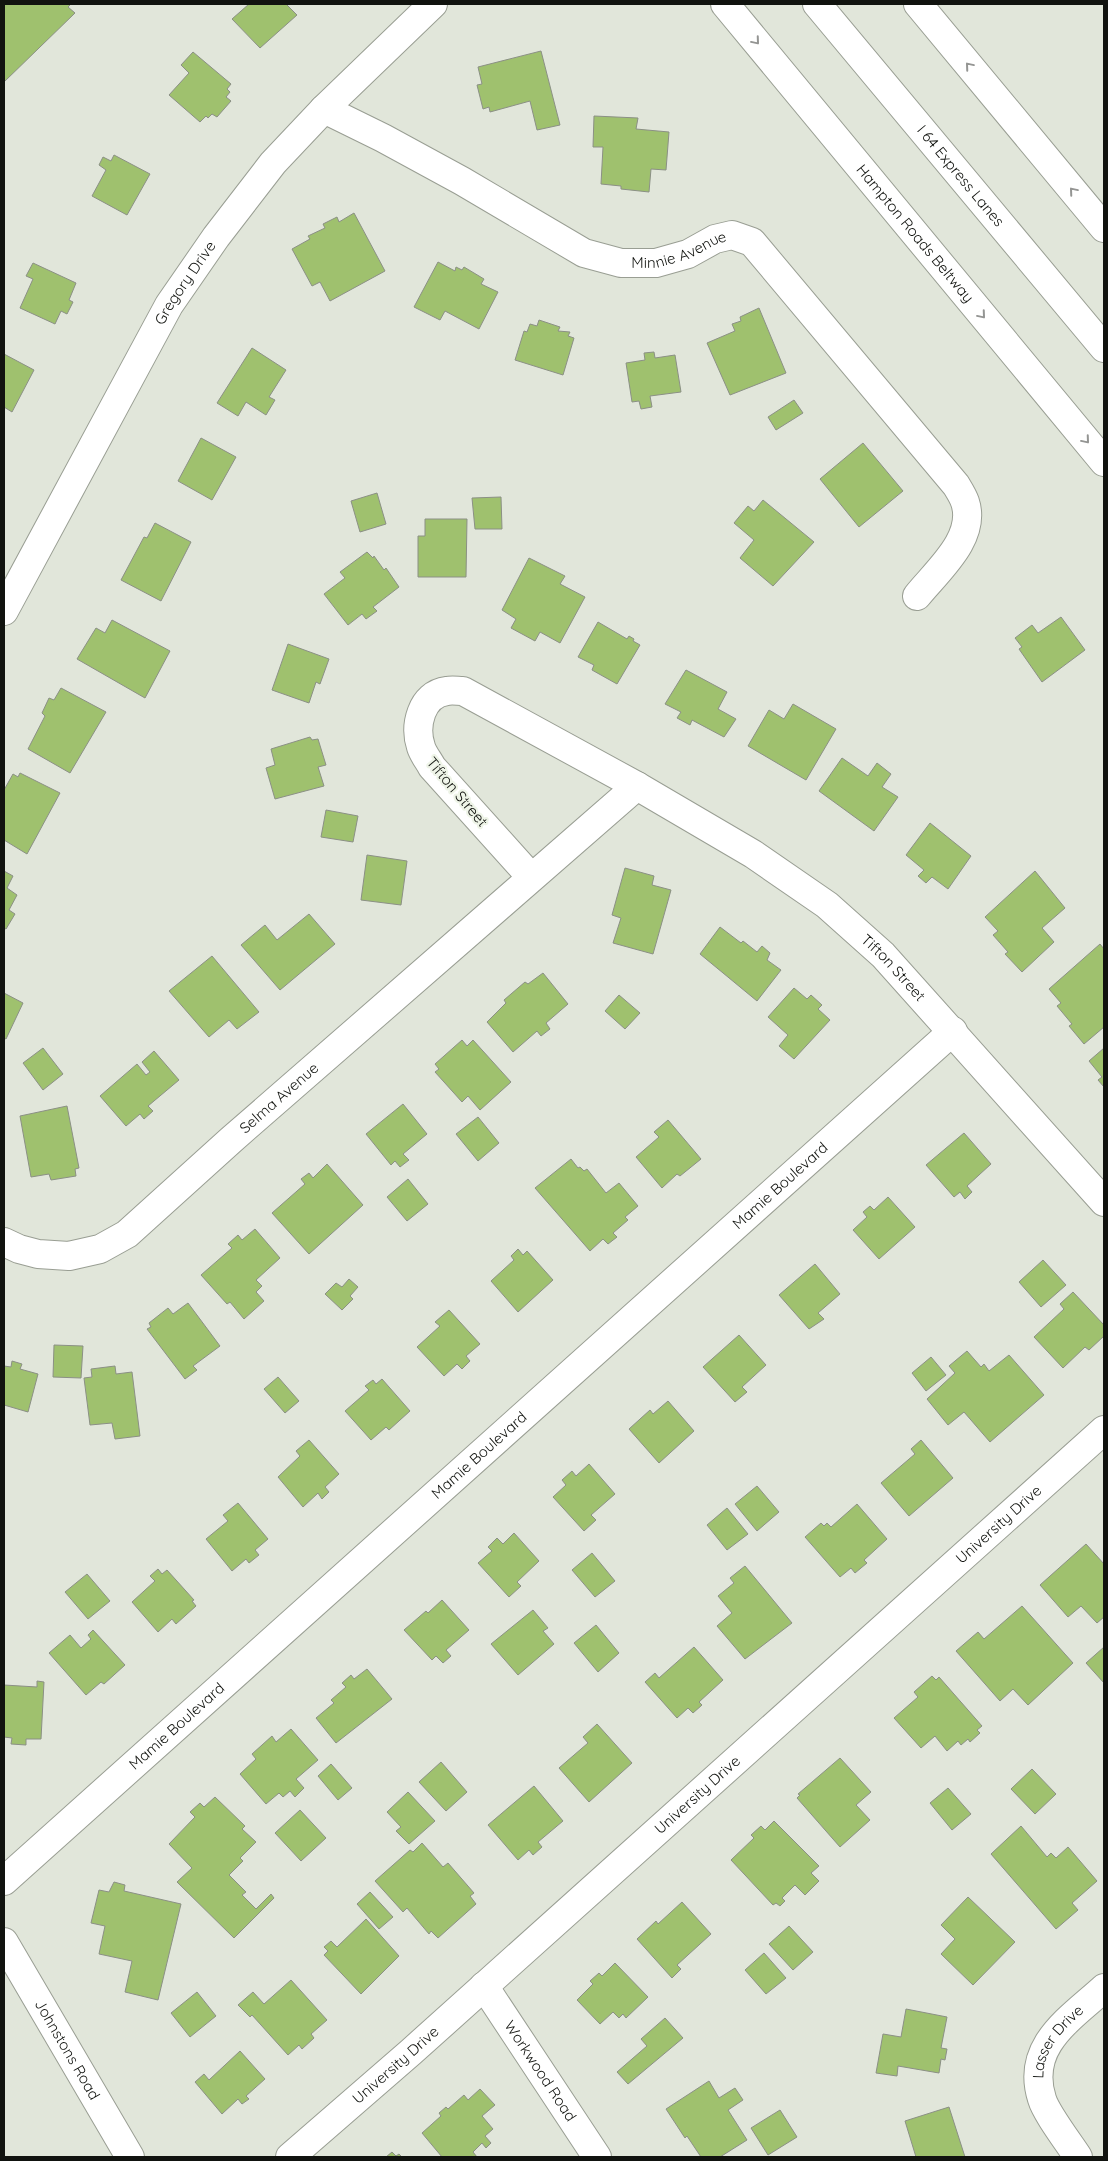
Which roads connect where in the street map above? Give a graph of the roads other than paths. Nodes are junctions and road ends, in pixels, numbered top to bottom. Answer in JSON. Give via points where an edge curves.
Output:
{"nodes":[{"id":1,"x":433,"y":4,"type":"edge"},
{"id":2,"x":725,"y":4,"type":"edge"},
{"id":3,"x":817,"y":4,"type":"edge"},
{"id":4,"x":918,"y":4,"type":"edge"},
{"id":5,"x":324,"y":109,"type":"junction"},
{"id":6,"x":1104,"y":228,"type":"edge"},
{"id":7,"x":1104,"y":348,"type":"edge"},
{"id":8,"x":1104,"y":462,"type":"edge"},
{"id":9,"x":917,"y":596,"type":"dead end"},
{"id":10,"x":4,"y":611,"type":"edge"},
{"id":11,"x":637,"y":786,"type":"junction"},
{"id":12,"x":531,"y":877,"type":"junction"},
{"id":13,"x":953,"y":1031,"type":"junction"},
{"id":14,"x":1104,"y":1202,"type":"edge"},
{"id":15,"x":4,"y":1242,"type":"edge"},
{"id":16,"x":1104,"y":1430,"type":"edge"},
{"id":17,"x":4,"y":1880,"type":"edge"},
{"id":18,"x":4,"y":1942,"type":"edge"},
{"id":19,"x":484,"y":1986,"type":"junction"},
{"id":20,"x":1104,"y":1988,"type":"edge"},
{"id":21,"x":130,"y":2157,"type":"edge"},
{"id":22,"x":290,"y":2157,"type":"edge"},
{"id":23,"x":598,"y":2157,"type":"edge"},
{"id":24,"x":1078,"y":2157,"type":"edge"}],
"edges":[{"from":1,"to":5,"type":"main road","name":"Gregory Drive"},
{"from":2,"to":8,"type":"main road","name":"Hampton Roads Beltway","one_way":true},
{"from":3,"to":7,"type":"main road","name":"I 64 Express Lanes"},
{"from":6,"to":4,"type":"main road","one_way":true},
{"from":5,"to":9,"type":"main road","name":"Minnie Avenue","via":[[454,177],[584,253],[621,263],[656,263],[688,254],[715,239],[732,235],[752,242],[956,485],[966,502],[967,523],[961,542]]},
{"from":5,"to":10,"type":"main road","name":"Gregory Drive","via":[[273,163],[169,305]]},
{"from":11,"to":12,"type":"main road"},
{"from":11,"to":12,"type":"main road","name":"Tifton Street","via":[[463,691],[446,691],[431,697],[421,711],[418,732],[421,749],[432,767]]},
{"from":11,"to":13,"type":"main road","name":"Tifton Street","via":[[753,854],[827,905],[883,955]]},
{"from":12,"to":15,"type":"main road","name":"Selma Avenue","via":[[128,1234],[100,1249],[69,1256],[38,1254]]},
{"from":13,"to":14,"type":"main road","name":"Tifton Street"},
{"from":13,"to":17,"type":"main road","name":"Mamie Boulevard"},
{"from":16,"to":19,"type":"main road","name":"University Drive"},
{"from":18,"to":21,"type":"main road","name":"Johnstons Road"},
{"from":19,"to":22,"type":"main road","name":"University Drive"},
{"from":19,"to":23,"type":"main road","name":"Workwood Road"},
{"from":20,"to":24,"type":"main road","name":"Lasser Drive","via":[[1053,2034],[1041,2054],[1037,2077],[1042,2100]]}]}
